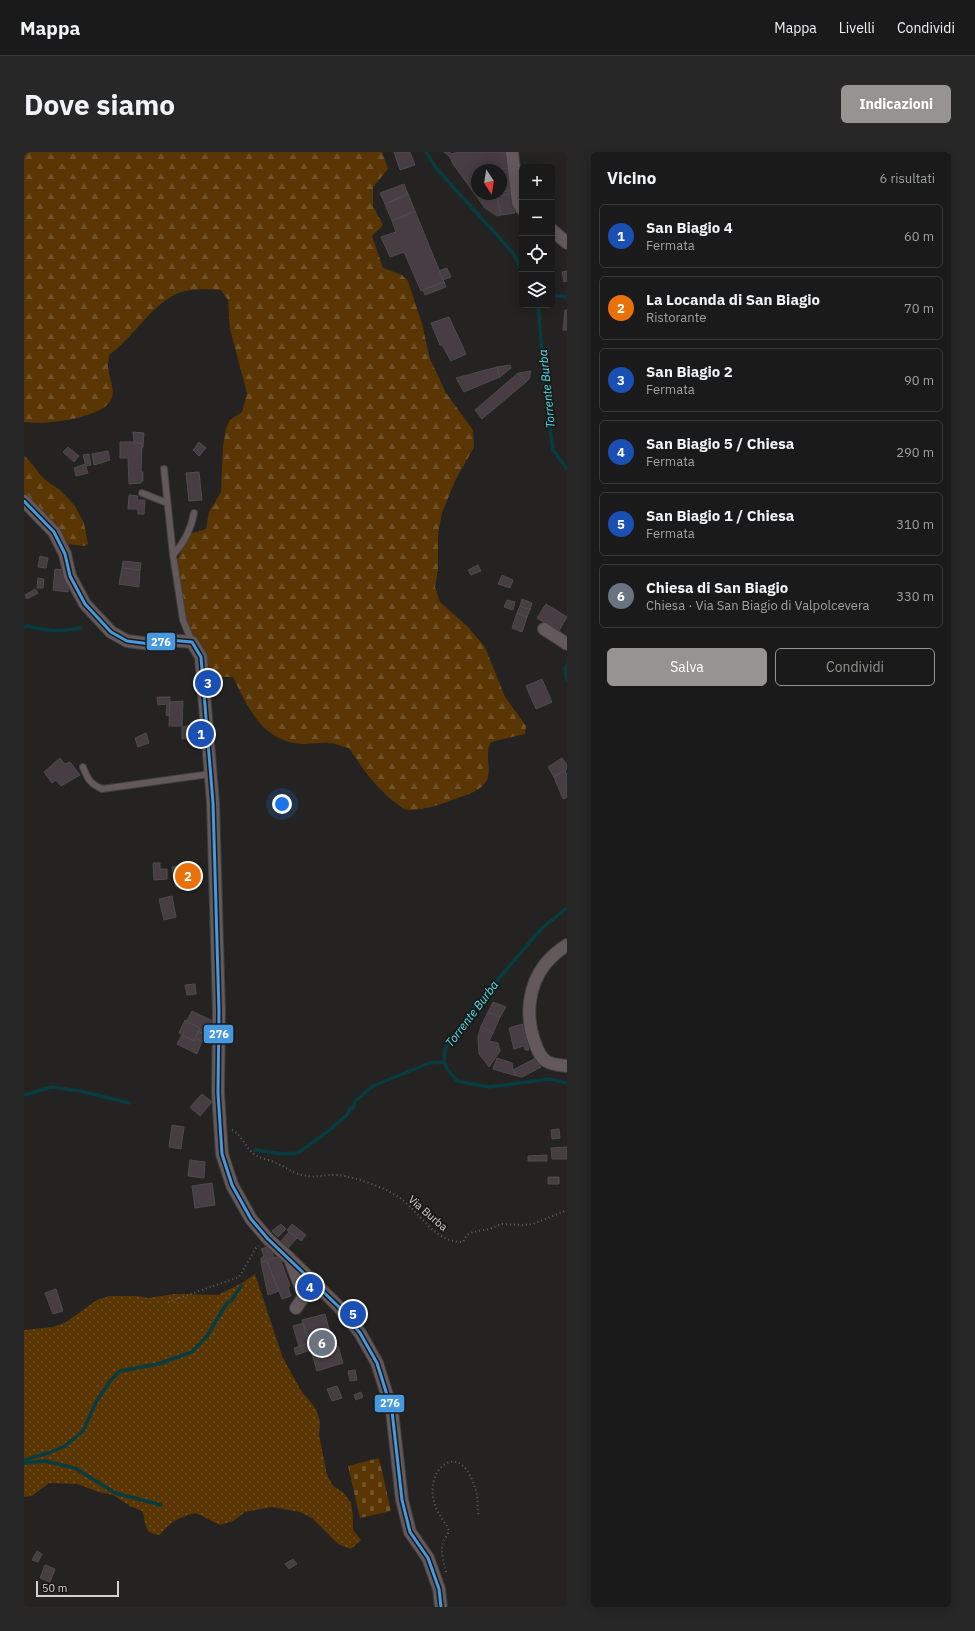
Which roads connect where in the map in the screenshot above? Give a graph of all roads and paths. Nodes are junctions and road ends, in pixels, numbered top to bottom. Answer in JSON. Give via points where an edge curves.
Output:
{"nodes":[{"id":1,"x":512,"y":152,"type":"edge"},
{"id":2,"x":519,"y":204,"type":"edge"},
{"id":3,"x":555,"y":233,"type":"edge"},
{"id":4,"x":567,"y":243,"type":"edge"},
{"id":5,"x":164,"y":469,"type":"dead end"},
{"id":6,"x":142,"y":493,"type":"dead end"},
{"id":7,"x":24,"y":501,"type":"edge"},
{"id":8,"x":167,"y":503,"type":"junction"},
{"id":9,"x":194,"y":513,"type":"dead end"},
{"id":10,"x":173,"y":555,"type":"junction"},
{"id":11,"x":544,"y":629,"type":"dead end"},
{"id":12,"x":192,"y":642,"type":"junction"},
{"id":13,"x":566,"y":644,"type":"edge"},
{"id":14,"x":83,"y":767,"type":"dead end"},
{"id":15,"x":210,"y":774,"type":"junction"},
{"id":16,"x":567,"y":945,"type":"edge"},
{"id":17,"x":567,"y":1066,"type":"edge"},
{"id":18,"x":232,"y":1137,"type":"dead end"},
{"id":19,"x":567,"y":1210,"type":"edge"},
{"id":20,"x":268,"y":1239,"type":"junction"},
{"id":21,"x":289,"y":1258,"type":"junction"},
{"id":22,"x":168,"y":1302,"type":"dead end"},
{"id":23,"x":296,"y":1308,"type":"dead end"},
{"id":24,"x":478,"y":1517,"type":"dead end"},
{"id":25,"x":447,"y":1574,"type":"dead end"},
{"id":26,"x":441,"y":1607,"type":"edge"}],
"edges":[{"from":1,"to":2,"type":"street"},
{"from":3,"to":4,"type":"street"},
{"from":5,"to":8,"type":"lane"},
{"from":6,"to":8,"type":"lane"},
{"from":7,"to":12,"type":"street","via":[[54,532],[65,554],[70,576],[85,604],[111,632],[127,641],[150,644],[169,640]]},
{"from":8,"to":10,"type":"lane"},
{"from":9,"to":10,"type":"lane","via":[[187,536]]},
{"from":10,"to":12,"type":"lane","via":[[183,620]]},
{"from":11,"to":13,"type":"street"},
{"from":12,"to":15,"type":"street","via":[[201,658]]},
{"from":14,"to":15,"type":"lane","via":[[92,785],[102,789]]},
{"from":15,"to":20,"type":"street","via":[[218,988],[218,1093],[222,1154],[232,1185],[251,1219]]},
{"from":16,"to":17,"type":"street","via":[[545,964],[539,974],[530,1000],[529,1016],[532,1037],[542,1058],[550,1063]]},
{"from":18,"to":19,"type":"path","name":"Via Burba","via":[[231,1130],[238,1133],[245,1145],[257,1156],[296,1173],[310,1177],[337,1175],[372,1184],[400,1198],[434,1232],[450,1241],[463,1242],[474,1232],[501,1224],[533,1224]]},
{"from":20,"to":21,"type":"street"},
{"from":20,"to":22,"type":"path","via":[[256,1248],[239,1277]]},
{"from":21,"to":23,"type":"street","via":[[304,1296]]},
{"from":21,"to":26,"type":"street","via":[[338,1306],[360,1333],[377,1363],[392,1411],[405,1513],[410,1532],[428,1558],[439,1589]]},
{"from":24,"to":25,"type":"path","via":[[477,1496],[468,1470],[456,1462],[447,1463],[440,1468],[434,1481],[433,1494],[438,1512],[448,1528],[442,1551]]}]}
